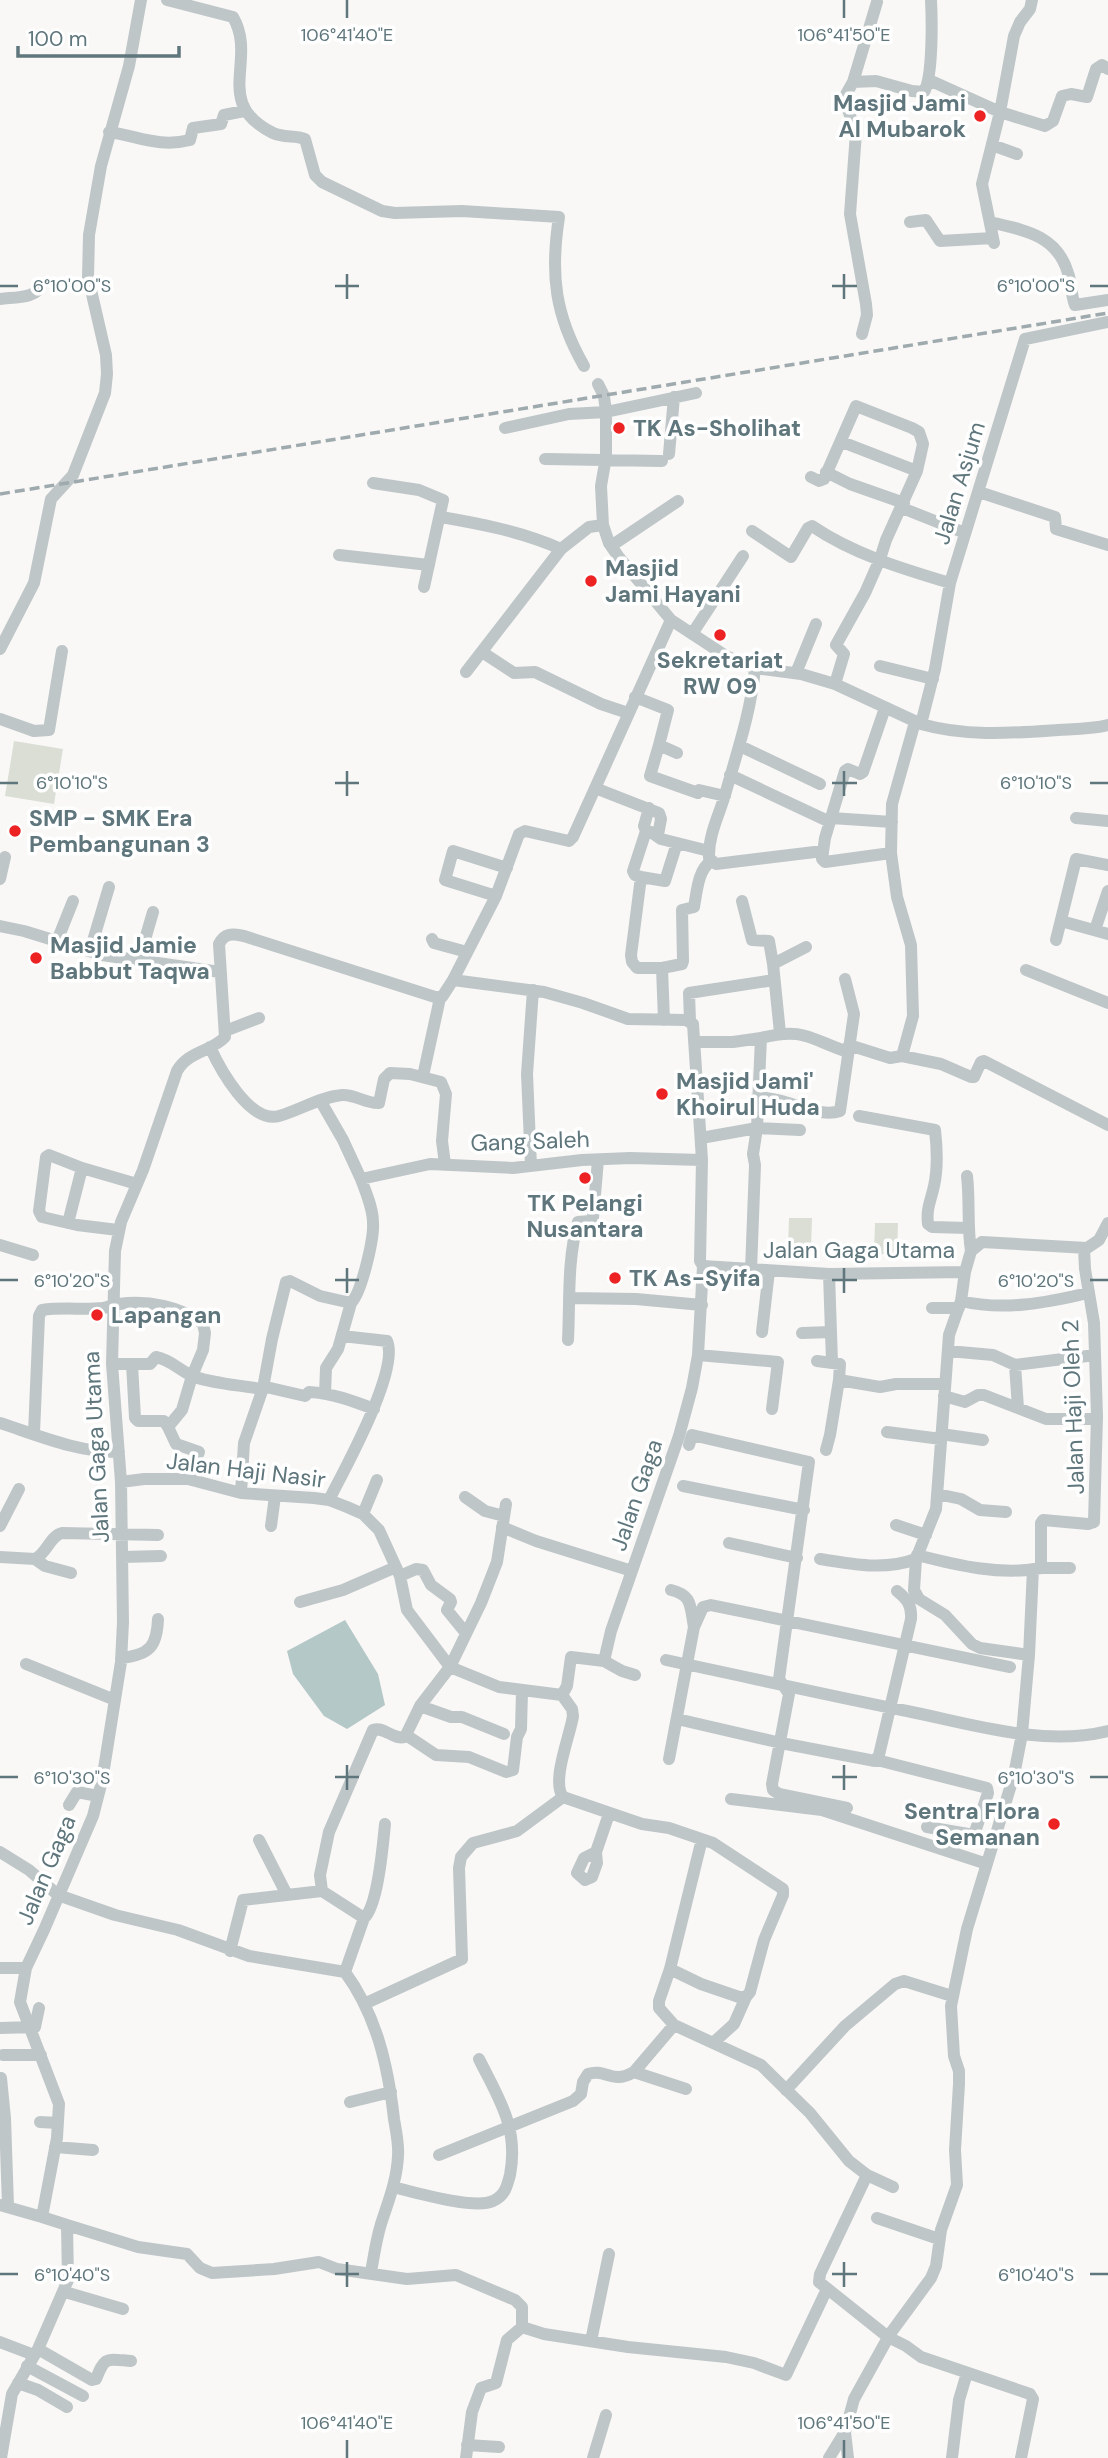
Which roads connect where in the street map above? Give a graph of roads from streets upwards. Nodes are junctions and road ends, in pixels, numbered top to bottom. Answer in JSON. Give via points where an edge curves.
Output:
{"nodes":[{"id":1,"x":141,"y":0,"type":"edge"},
{"id":2,"x":167,"y":0,"type":"edge"},
{"id":3,"x":931,"y":0,"type":"edge"},
{"id":4,"x":1032,"y":0,"type":"edge"},
{"id":5,"x":877,"y":2,"type":"dead end"},
{"id":6,"x":1108,"y":69,"type":"edge"},
{"id":7,"x":929,"y":80,"type":"junction"},
{"id":8,"x":853,"y":82,"type":"junction"},
{"id":9,"x":244,"y":111,"type":"junction"},
{"id":10,"x":1000,"y":112,"type":"junction"},
{"id":11,"x":109,"y":132,"type":"junction"},
{"id":12,"x":992,"y":145,"type":"junction"},
{"id":13,"x":1017,"y":154,"type":"dead end"},
{"id":14,"x":910,"y":222,"type":"dead end"},
{"id":15,"x":990,"y":222,"type":"junction"},
{"id":16,"x":42,"y":284,"type":"dead end"},
{"id":17,"x":0,"y":299,"type":"edge"},
{"id":18,"x":1108,"y":300,"type":"edge"},
{"id":19,"x":1108,"y":322,"type":"edge"},
{"id":20,"x":862,"y":334,"type":"dead end"},
{"id":21,"x":584,"y":366,"type":"dead end"},
{"id":22,"x":598,"y":384,"type":"dead end"},
{"id":23,"x":696,"y":393,"type":"dead end"},
{"id":24,"x":674,"y":397,"type":"junction"},
{"id":25,"x":606,"y":412,"type":"junction"},
{"id":26,"x":505,"y":428,"type":"dead end"},
{"id":27,"x":842,"y":442,"type":"junction"},
{"id":28,"x":545,"y":459,"type":"dead end"},
{"id":29,"x":606,"y":461,"type":"junction"},
{"id":30,"x":918,"y":471,"type":"junction"},
{"id":31,"x":826,"y":472,"type":"junction"},
{"id":32,"x":811,"y":477,"type":"dead end"},
{"id":33,"x":373,"y":483,"type":"dead end"},
{"id":34,"x":979,"y":492,"type":"junction"},
{"id":35,"x":678,"y":501,"type":"dead end"},
{"id":36,"x":903,"y":505,"type":"junction"},
{"id":37,"x":441,"y":516,"type":"junction"},
{"id":38,"x":603,"y":524,"type":"junction"},
{"id":39,"x":752,"y":531,"type":"dead end"},
{"id":40,"x":965,"y":533,"type":"junction"},
{"id":41,"x":1108,"y":545,"type":"edge"},
{"id":42,"x":611,"y":546,"type":"junction"},
{"id":43,"x":561,"y":549,"type":"junction"},
{"id":44,"x":339,"y":555,"type":"dead end"},
{"id":45,"x":743,"y":556,"type":"dead end"},
{"id":46,"x":880,"y":559,"type":"junction"},
{"id":47,"x":429,"y":565,"type":"junction"},
{"id":48,"x":950,"y":583,"type":"junction"},
{"id":49,"x":425,"y":587,"type":"dead end"},
{"id":50,"x":671,"y":620,"type":"junction"},
{"id":51,"x":816,"y":624,"type":"dead end"},
{"id":52,"x":692,"y":634,"type":"junction"},
{"id":53,"x":0,"y":649,"type":"edge"},
{"id":54,"x":62,"y":651,"type":"dead end"},
{"id":55,"x":482,"y":652,"type":"junction"},
{"id":56,"x":880,"y":666,"type":"dead end"},
{"id":57,"x":755,"y":668,"type":"junction"},
{"id":58,"x":466,"y":672,"type":"dead end"},
{"id":59,"x":796,"y":673,"type":"junction"},
{"id":60,"x":933,"y":679,"type":"junction"},
{"id":61,"x":835,"y":684,"type":"junction"},
{"id":62,"x":635,"y":697,"type":"junction"},
{"id":63,"x":886,"y":708,"type":"junction"},
{"id":64,"x":628,"y":713,"type":"junction"},
{"id":65,"x":0,"y":719,"type":"edge"},
{"id":66,"x":918,"y":723,"type":"junction"},
{"id":67,"x":1108,"y":725,"type":"edge"},
{"id":68,"x":659,"y":745,"type":"junction"},
{"id":69,"x":740,"y":746,"type":"junction"},
{"id":70,"x":677,"y":753,"type":"dead end"},
{"id":71,"x":730,"y":775,"type":"junction"},
{"id":72,"x":820,"y":784,"type":"dead end"},
{"id":73,"x":595,"y":788,"type":"junction"},
{"id":74,"x":725,"y":796,"type":"junction"},
{"id":75,"x":1076,"y":818,"type":"dead end"},
{"id":76,"x":830,"y":820,"type":"junction"},
{"id":77,"x":1108,"y":821,"type":"edge"},
{"id":78,"x":892,"y":822,"type":"junction"},
{"id":79,"x":652,"y":833,"type":"junction"},
{"id":80,"x":677,"y":843,"type":"junction"},
{"id":81,"x":823,"y":851,"type":"junction"},
{"id":82,"x":891,"y":853,"type":"junction"},
{"id":83,"x":710,"y":856,"type":"junction"},
{"id":84,"x":5,"y":857,"type":"dead end"},
{"id":85,"x":1108,"y":865,"type":"edge"},
{"id":86,"x":507,"y":868,"type":"junction"},
{"id":87,"x":641,"y":877,"type":"junction"},
{"id":88,"x":0,"y":879,"type":"edge"},
{"id":89,"x":109,"y":887,"type":"dead end"},
{"id":90,"x":1108,"y":891,"type":"edge"},
{"id":91,"x":496,"y":896,"type":"junction"},
{"id":92,"x":73,"y":901,"type":"dead end"},
{"id":93,"x":742,"y":901,"type":"dead end"},
{"id":94,"x":153,"y":912,"type":"dead end"},
{"id":95,"x":1061,"y":921,"type":"junction"},
{"id":96,"x":0,"y":926,"type":"edge"},
{"id":97,"x":1101,"y":932,"type":"edge"},
{"id":98,"x":432,"y":939,"type":"dead end"},
{"id":99,"x":1056,"y":940,"type":"dead end"},
{"id":100,"x":57,"y":941,"type":"junction"},
{"id":101,"x":806,"y":947,"type":"dead end"},
{"id":102,"x":90,"y":951,"type":"junction"},
{"id":103,"x":467,"y":952,"type":"junction"},
{"id":104,"x":138,"y":960,"type":"junction"},
{"id":105,"x":773,"y":964,"type":"junction"},
{"id":106,"x":662,"y":968,"type":"junction"},
{"id":107,"x":1026,"y":970,"type":"dead end"},
{"id":108,"x":220,"y":972,"type":"junction"},
{"id":109,"x":845,"y":979,"type":"dead end"},
{"id":110,"x":774,"y":980,"type":"junction"},
{"id":111,"x":453,"y":981,"type":"junction"},
{"id":112,"x":533,"y":990,"type":"junction"},
{"id":113,"x":440,"y":998,"type":"junction"},
{"id":114,"x":1108,"y":1003,"type":"edge"},
{"id":115,"x":259,"y":1018,"type":"dead end"},
{"id":116,"x":664,"y":1020,"type":"junction"},
{"id":117,"x":690,"y":1021,"type":"junction"},
{"id":118,"x":225,"y":1031,"type":"junction"},
{"id":119,"x":780,"y":1032,"type":"junction"},
{"id":120,"x":761,"y":1038,"type":"junction"},
{"id":121,"x":694,"y":1042,"type":"junction"},
{"id":122,"x":210,"y":1047,"type":"junction"},
{"id":123,"x":849,"y":1049,"type":"junction"},
{"id":124,"x":902,"y":1056,"type":"junction"},
{"id":125,"x":423,"y":1076,"type":"junction"},
{"id":126,"x":757,"y":1097,"type":"junction"},
{"id":127,"x":320,"y":1100,"type":"junction"},
{"id":128,"x":859,"y":1116,"type":"dead end"},
{"id":129,"x":1108,"y":1125,"type":"edge"},
{"id":130,"x":757,"y":1128,"type":"junction"},
{"id":131,"x":800,"y":1130,"type":"dead end"},
{"id":132,"x":701,"y":1138,"type":"junction"},
{"id":133,"x":598,"y":1160,"type":"junction"},
{"id":134,"x":702,"y":1160,"type":"junction"},
{"id":135,"x":445,"y":1164,"type":"junction"},
{"id":136,"x":531,"y":1166,"type":"junction"},
{"id":137,"x":82,"y":1168,"type":"junction"},
{"id":138,"x":967,"y":1176,"type":"dead end"},
{"id":139,"x":361,"y":1180,"type":"junction"},
{"id":140,"x":137,"y":1184,"type":"junction"},
{"id":141,"x":68,"y":1223,"type":"junction"},
{"id":142,"x":968,"y":1228,"type":"junction"},
{"id":143,"x":1107,"y":1228,"type":"edge"},
{"id":144,"x":118,"y":1230,"type":"junction"},
{"id":145,"x":0,"y":1245,"type":"edge"},
{"id":146,"x":1084,"y":1248,"type":"junction"},
{"id":147,"x":971,"y":1251,"type":"junction"},
{"id":148,"x":33,"y":1255,"type":"dead end"},
{"id":149,"x":703,"y":1266,"type":"junction"},
{"id":150,"x":751,"y":1270,"type":"junction"},
{"id":151,"x":769,"y":1271,"type":"junction"},
{"id":152,"x":965,"y":1272,"type":"junction"},
{"id":153,"x":829,"y":1274,"type":"junction"},
{"id":154,"x":1088,"y":1293,"type":"junction"},
{"id":155,"x":570,"y":1298,"type":"junction"},
{"id":156,"x":351,"y":1303,"type":"junction"},
{"id":157,"x":702,"y":1304,"type":"junction"},
{"id":158,"x":112,"y":1305,"type":"junction"},
{"id":159,"x":960,"y":1305,"type":"junction"},
{"id":160,"x":932,"y":1308,"type":"dead end"},
{"id":161,"x":762,"y":1332,"type":"dead end"},
{"id":162,"x":831,"y":1332,"type":"junction"},
{"id":163,"x":802,"y":1333,"type":"dead end"},
{"id":164,"x":342,"y":1336,"type":"junction"},
{"id":165,"x":568,"y":1340,"type":"dead end"},
{"id":166,"x":948,"y":1351,"type":"junction"},
{"id":167,"x":698,"y":1355,"type":"junction"},
{"id":168,"x":1095,"y":1355,"type":"junction"},
{"id":169,"x":817,"y":1361,"type":"dead end"},
{"id":170,"x":832,"y":1362,"type":"junction"},
{"id":171,"x":112,"y":1364,"type":"junction"},
{"id":172,"x":132,"y":1364,"type":"junction"},
{"id":173,"x":1016,"y":1365,"type":"junction"},
{"id":174,"x":192,"y":1376,"type":"junction"},
{"id":175,"x":839,"y":1380,"type":"junction"},
{"id":176,"x":263,"y":1388,"type":"junction"},
{"id":177,"x":944,"y":1390,"type":"junction"},
{"id":178,"x":325,"y":1394,"type":"junction"},
{"id":179,"x":1018,"y":1408,"type":"junction"},
{"id":180,"x":374,"y":1409,"type":"junction"},
{"id":181,"x":772,"y":1409,"type":"dead end"},
{"id":182,"x":1097,"y":1419,"type":"junction"},
{"id":183,"x":0,"y":1423,"type":"edge"},
{"id":184,"x":168,"y":1427,"type":"junction"},
{"id":185,"x":887,"y":1432,"type":"dead end"},
{"id":186,"x":34,"y":1433,"type":"junction"},
{"id":187,"x":692,"y":1435,"type":"dead end"},
{"id":188,"x":941,"y":1436,"type":"junction"},
{"id":189,"x":983,"y":1440,"type":"dead end"},
{"id":190,"x":826,"y":1450,"type":"dead end"},
{"id":191,"x":119,"y":1452,"type":"junction"},
{"id":192,"x":188,"y":1479,"type":"junction"},
{"id":193,"x":377,"y":1480,"type":"dead end"},
{"id":194,"x":121,"y":1482,"type":"junction"},
{"id":195,"x":683,"y":1486,"type":"dead end"},
{"id":196,"x":19,"y":1489,"type":"dead end"},
{"id":197,"x":241,"y":1493,"type":"junction"},
{"id":198,"x":937,"y":1494,"type":"junction"},
{"id":199,"x":275,"y":1496,"type":"junction"},
{"id":200,"x":465,"y":1496,"type":"dead end"},
{"id":201,"x":329,"y":1500,"type":"junction"},
{"id":202,"x":804,"y":1510,"type":"junction"},
{"id":203,"x":1006,"y":1512,"type":"dead end"},
{"id":204,"x":363,"y":1514,"type":"junction"},
{"id":205,"x":504,"y":1516,"type":"junction"},
{"id":206,"x":896,"y":1525,"type":"dead end"},
{"id":207,"x":0,"y":1526,"type":"edge"},
{"id":208,"x":271,"y":1526,"type":"dead end"},
{"id":209,"x":121,"y":1535,"type":"junction"},
{"id":210,"x":158,"y":1535,"type":"dead end"},
{"id":211,"x":926,"y":1535,"type":"junction"},
{"id":212,"x":729,"y":1543,"type":"dead end"},
{"id":213,"x":160,"y":1556,"type":"dead end"},
{"id":214,"x":0,"y":1557,"type":"edge"},
{"id":215,"x":122,"y":1557,"type":"junction"},
{"id":216,"x":916,"y":1557,"type":"junction"},
{"id":217,"x":797,"y":1558,"type":"junction"},
{"id":218,"x":35,"y":1559,"type":"junction"},
{"id":219,"x":820,"y":1559,"type":"dead end"},
{"id":220,"x":1037,"y":1568,"type":"junction"},
{"id":221,"x":1070,"y":1568,"type":"dead end"},
{"id":222,"x":632,"y":1571,"type":"junction"},
{"id":223,"x":398,"y":1572,"type":"junction"},
{"id":224,"x":71,"y":1573,"type":"dead end"},
{"id":225,"x":671,"y":1590,"type":"dead end"},
{"id":226,"x":897,"y":1591,"type":"dead end"},
{"id":227,"x":300,"y":1602,"type":"dead end"},
{"id":228,"x":158,"y":1619,"type":"dead end"},
{"id":229,"x":787,"y":1621,"type":"junction"},
{"id":230,"x":123,"y":1622,"type":"joint"},
{"id":231,"x":694,"y":1627,"type":"junction"},
{"id":232,"x":465,"y":1632,"type":"junction"},
{"id":233,"x":905,"y":1645,"type":"junction"},
{"id":234,"x":1029,"y":1655,"type":"junction"},
{"id":235,"x":121,"y":1658,"type":"junction"},
{"id":236,"x":666,"y":1660,"type":"dead end"},
{"id":237,"x":604,"y":1661,"type":"junction"},
{"id":238,"x":26,"y":1664,"type":"dead end"},
{"id":239,"x":687,"y":1665,"type":"junction"},
{"id":240,"x":450,"y":1667,"type":"junction"},
{"id":241,"x":1010,"y":1667,"type":"dead end"},
{"id":242,"x":635,"y":1675,"type":"dead end"},
{"id":243,"x":784,"y":1687,"type":"junction"},
{"id":244,"x":522,"y":1691,"type":"junction"},
{"id":245,"x":562,"y":1695,"type":"junction"},
{"id":246,"x":115,"y":1700,"type":"junction"},
{"id":247,"x":420,"y":1706,"type":"junction"},
{"id":248,"x":890,"y":1707,"type":"junction"},
{"id":249,"x":677,"y":1719,"type":"junction"},
{"id":250,"x":1108,"y":1731,"type":"edge"},
{"id":251,"x":504,"y":1734,"type":"dead end"},
{"id":252,"x":1022,"y":1734,"type":"junction"},
{"id":253,"x":406,"y":1735,"type":"junction"},
{"id":254,"x":781,"y":1743,"type":"junction"},
{"id":255,"x":668,"y":1759,"type":"dead end"},
{"id":256,"x":877,"y":1760,"type":"junction"},
{"id":257,"x":98,"y":1796,"type":"junction"},
{"id":258,"x":564,"y":1797,"type":"junction"},
{"id":259,"x":731,"y":1799,"type":"dead end"},
{"id":260,"x":69,"y":1805,"type":"dead end"},
{"id":261,"x":847,"y":1808,"type":"dead end"},
{"id":262,"x":609,"y":1814,"type":"junction"},
{"id":263,"x":385,"y":1825,"type":"dead end"},
{"id":264,"x":927,"y":1827,"type":"dead end"},
{"id":265,"x":702,"y":1839,"type":"junction"},
{"id":266,"x":259,"y":1840,"type":"dead end"},
{"id":267,"x":0,"y":1852,"type":"edge"},
{"id":268,"x":596,"y":1852,"type":"dead end"},
{"id":269,"x":987,"y":1864,"type":"junction"},
{"id":270,"x":322,"y":1891,"type":"junction"},
{"id":271,"x":58,"y":1895,"type":"junction"},
{"id":272,"x":287,"y":1895,"type":"junction"},
{"id":273,"x":364,"y":1918,"type":"junction"},
{"id":274,"x":230,"y":1951,"type":"junction"},
{"id":275,"x":0,"y":1968,"type":"edge"},
{"id":276,"x":26,"y":1968,"type":"junction"},
{"id":277,"x":670,"y":1969,"type":"junction"},
{"id":278,"x":345,"y":1972,"type":"junction"},
{"id":279,"x":952,"y":1996,"type":"junction"},
{"id":280,"x":746,"y":1997,"type":"junction"},
{"id":281,"x":364,"y":2004,"type":"junction"},
{"id":282,"x":38,"y":2008,"type":"dead end"},
{"id":283,"x":674,"y":2025,"type":"junction"},
{"id":284,"x":0,"y":2028,"type":"edge"},
{"id":285,"x":29,"y":2028,"type":"junction"},
{"id":286,"x":713,"y":2043,"type":"junction"},
{"id":287,"x":3,"y":2055,"type":"dead end"},
{"id":288,"x":41,"y":2056,"type":"junction"},
{"id":289,"x":479,"y":2059,"type":"dead end"},
{"id":290,"x":634,"y":2072,"type":"junction"},
{"id":291,"x":1,"y":2078,"type":"edge"},
{"id":292,"x":686,"y":2089,"type":"dead end"},
{"id":293,"x":786,"y":2090,"type":"junction"},
{"id":294,"x":391,"y":2092,"type":"junction"},
{"id":295,"x":350,"y":2102,"type":"dead end"},
{"id":296,"x":40,"y":2122,"type":"dead end"},
{"id":297,"x":58,"y":2123,"type":"junction"},
{"id":298,"x":511,"y":2127,"type":"junction"},
{"id":299,"x":55,"y":2147,"type":"junction"},
{"id":300,"x":93,"y":2151,"type":"dead end"},
{"id":301,"x":439,"y":2155,"type":"dead end"},
{"id":302,"x":867,"y":2175,"type":"junction"},
{"id":303,"x":393,"y":2187,"type":"junction"},
{"id":304,"x":894,"y":2187,"type":"dead end"},
{"id":305,"x":4,"y":2206,"type":"edge"},
{"id":306,"x":42,"y":2217,"type":"junction"},
{"id":307,"x":877,"y":2218,"type":"dead end"},
{"id":308,"x":67,"y":2225,"type":"junction"},
{"id":309,"x":939,"y":2239,"type":"junction"},
{"id":310,"x":609,"y":2255,"type":"dead end"},
{"id":311,"x":371,"y":2272,"type":"junction"},
{"id":312,"x":827,"y":2289,"type":"junction"},
{"id":313,"x":65,"y":2292,"type":"junction"},
{"id":314,"x":123,"y":2309,"type":"dead end"},
{"id":315,"x":522,"y":2327,"type":"junction"},
{"id":316,"x":888,"y":2337,"type":"junction"},
{"id":317,"x":591,"y":2341,"type":"junction"},
{"id":318,"x":0,"y":2342,"type":"edge"},
{"id":319,"x":33,"y":2357,"type":"junction"},
{"id":320,"x":131,"y":2361,"type":"dead end"},
{"id":321,"x":967,"y":2373,"type":"junction"},
{"id":322,"x":18,"y":2383,"type":"junction"},
{"id":323,"x":83,"y":2396,"type":"dead end"},
{"id":324,"x":67,"y":2407,"type":"dead end"},
{"id":325,"x":606,"y":2416,"type":"dead end"},
{"id":326,"x":3,"y":2429,"type":"edge"},
{"id":327,"x":845,"y":2432,"type":"junction"},
{"id":328,"x":499,"y":2447,"type":"dead end"},
{"id":329,"x":466,"y":2451,"type":"edge"},
{"id":330,"x":4,"y":2457,"type":"edge"},
{"id":331,"x":593,"y":2458,"type":"edge"},
{"id":332,"x":829,"y":2458,"type":"edge"},
{"id":333,"x":848,"y":2458,"type":"edge"},
{"id":334,"x":952,"y":2458,"type":"edge"},
{"id":335,"x":1021,"y":2458,"type":"edge"}],
"edges":[{"from":1,"to":11,"type":"street","via":[[129,66]]},
{"from":2,"to":9,"type":"street","via":[[233,17],[240,43]]},
{"from":3,"to":7,"type":"street","via":[[934,26]]},
{"from":4,"to":10,"type":"street","via":[[1014,36]]},
{"from":5,"to":8,"type":"street"},
{"from":6,"to":10,"type":"street","via":[[1102,65],[1096,69],[1087,97],[1062,96],[1049,125]]},
{"from":7,"to":8,"type":"street","via":[[921,93],[876,81]]},
{"from":7,"to":10,"type":"street"},
{"from":8,"to":20,"type":"street","via":[[844,98],[856,133],[850,214],[866,304]]},
{"from":9,"to":11,"type":"street","via":[[224,115],[221,124],[193,128],[190,140],[179,143],[141,141]]},
{"from":9,"to":21,"type":"street","via":[[275,134],[303,137],[315,175],[322,182],[382,211],[559,217],[555,256],[561,321]]},
{"from":10,"to":12,"type":"street"},
{"from":11,"to":53,"type":"street","via":[[92,213],[87,269],[105,347],[106,384],[74,475],[51,499],[34,583]]},
{"from":12,"to":13,"type":"street"},
{"from":12,"to":15,"type":"street","via":[[982,184]]},
{"from":14,"to":15,"type":"street","via":[[926,220],[940,241],[994,241]]},
{"from":15,"to":18,"type":"street","via":[[1025,230],[1051,243],[1066,265],[1074,305]]},
{"from":16,"to":17,"type":"street","via":[[35,294]]},
{"from":19,"to":34,"type":"street","name":"Jalan Asjum","via":[[1026,339]]},
{"from":22,"to":25,"type":"street"},
{"from":23,"to":24,"type":"street"},
{"from":24,"to":25,"type":"street"},
{"from":24,"to":29,"type":"street","via":[[665,457]]},
{"from":25,"to":26,"type":"street","via":[[569,414]]},
{"from":25,"to":29,"type":"street"},
{"from":27,"to":30,"type":"street"},
{"from":27,"to":30,"type":"street","via":[[856,406],[902,423],[919,432],[923,440]]},
{"from":27,"to":31,"type":"street"},
{"from":28,"to":29,"type":"street"},
{"from":29,"to":38,"type":"street","via":[[601,486]]},
{"from":30,"to":36,"type":"street"},
{"from":31,"to":32,"type":"street","via":[[822,480]]},
{"from":31,"to":36,"type":"street"},
{"from":33,"to":37,"type":"street","via":[[442,498]]},
{"from":34,"to":40,"type":"street","name":"Jalan Asjum"},
{"from":34,"to":41,"type":"street","via":[[1055,516],[1056,529]]},
{"from":35,"to":42,"type":"street"},
{"from":36,"to":40,"type":"street"},
{"from":36,"to":46,"type":"street"},
{"from":37,"to":43,"type":"street","via":[[486,524]]},
{"from":37,"to":47,"type":"street"},
{"from":38,"to":42,"type":"street"},
{"from":38,"to":43,"type":"street","via":[[589,527]]},
{"from":39,"to":46,"type":"street","via":[[791,556],[812,526]]},
{"from":40,"to":48,"type":"street","name":"Jalan Asjum"},
{"from":42,"to":50,"type":"street"},
{"from":43,"to":55,"type":"street"},
{"from":44,"to":47,"type":"street"},
{"from":45,"to":52,"type":"street"},
{"from":46,"to":48,"type":"street"},
{"from":46,"to":61,"type":"street","via":[[836,645],[844,654]]},
{"from":47,"to":49,"type":"street"},
{"from":48,"to":60,"type":"street","name":"Jalan Asjum"},
{"from":50,"to":52,"type":"street"},
{"from":50,"to":62,"type":"street"},
{"from":51,"to":59,"type":"street"},
{"from":52,"to":57,"type":"street"},
{"from":54,"to":65,"type":"street","via":[[49,730],[34,731]]},
{"from":55,"to":58,"type":"street"},
{"from":55,"to":64,"type":"street","via":[[514,673],[535,672]]},
{"from":56,"to":60,"type":"street"},
{"from":57,"to":59,"type":"street"},
{"from":57,"to":69,"type":"street"},
{"from":59,"to":61,"type":"street"},
{"from":60,"to":66,"type":"street","name":"Jalan Asjum"},
{"from":61,"to":63,"type":"street"},
{"from":62,"to":64,"type":"street"},
{"from":62,"to":68,"type":"street","via":[[668,710]]},
{"from":63,"to":66,"type":"street"},
{"from":63,"to":76,"type":"street","via":[[863,772],[845,771]]},
{"from":64,"to":73,"type":"street"},
{"from":66,"to":67,"type":"street","via":[[974,733]]},
{"from":66,"to":78,"type":"street","name":"Jalan Asjum","via":[[893,796]]},
{"from":68,"to":70,"type":"street"},
{"from":68,"to":74,"type":"street","via":[[650,776],[688,792]]},
{"from":69,"to":71,"type":"street"},
{"from":69,"to":72,"type":"street"},
{"from":71,"to":74,"type":"street"},
{"from":71,"to":76,"type":"street"},
{"from":73,"to":79,"type":"street","via":[[649,808],[644,826]]},
{"from":73,"to":86,"type":"street","via":[[569,841],[522,832]]},
{"from":74,"to":83,"type":"street"},
{"from":75,"to":77,"type":"street"},
{"from":76,"to":78,"type":"street"},
{"from":76,"to":81,"type":"street"},
{"from":78,"to":82,"type":"street","name":"Jalan Asjum"},
{"from":79,"to":80,"type":"street"},
{"from":79,"to":87,"type":"street","via":[[633,871]]},
{"from":80,"to":83,"type":"street"},
{"from":80,"to":87,"type":"street","via":[[665,881]]},
{"from":81,"to":82,"type":"street","via":[[825,862]]},
{"from":81,"to":83,"type":"street","via":[[716,864]]},
{"from":82,"to":124,"type":"street","name":"Jalan Asjum","via":[[911,945],[913,1016]]},
{"from":83,"to":106,"type":"street","via":[[694,906],[682,910],[682,964]]},
{"from":84,"to":88,"type":"street"},
{"from":85,"to":95,"type":"street","via":[[1076,859]]},
{"from":86,"to":91,"type":"street"},
{"from":86,"to":91,"type":"street","via":[[453,851],[445,880]]},
{"from":87,"to":106,"type":"street","via":[[632,962],[637,968]]},
{"from":89,"to":102,"type":"street"},
{"from":90,"to":97,"type":"street"},
{"from":91,"to":103,"type":"street"},
{"from":92,"to":100,"type":"street"},
{"from":93,"to":105,"type":"street","via":[[752,940],[769,942]]},
{"from":94,"to":104,"type":"street"},
{"from":95,"to":97,"type":"street"},
{"from":95,"to":99,"type":"street"},
{"from":96,"to":100,"type":"street"},
{"from":98,"to":103,"type":"street"},
{"from":100,"to":102,"type":"street"},
{"from":101,"to":105,"type":"street"},
{"from":102,"to":104,"type":"street"},
{"from":103,"to":111,"type":"street"},
{"from":104,"to":108,"type":"street"},
{"from":105,"to":110,"type":"street"},
{"from":106,"to":116,"type":"street"},
{"from":107,"to":114,"type":"street"},
{"from":108,"to":113,"type":"street","via":[[219,944],[233,934]]},
{"from":108,"to":118,"type":"street"},
{"from":109,"to":123,"type":"street","via":[[854,1014]]},
{"from":110,"to":117,"type":"street","via":[[689,993]]},
{"from":110,"to":119,"type":"street"},
{"from":111,"to":112,"type":"street"},
{"from":111,"to":113,"type":"street"},
{"from":112,"to":116,"type":"street","via":[[628,1019]]},
{"from":112,"to":136,"type":"street","via":[[527,1074]]},
{"from":113,"to":125,"type":"street"},
{"from":115,"to":118,"type":"street"},
{"from":116,"to":117,"type":"street"},
{"from":117,"to":121,"type":"street","name":"Jalan Gaga"},
{"from":118,"to":122,"type":"street","name":"Jalan Gaga Utama","via":[[222,1041]]},
{"from":119,"to":120,"type":"street"},
{"from":119,"to":123,"type":"street","via":[[809,1035]]},
{"from":120,"to":121,"type":"street"},
{"from":120,"to":126,"type":"street"},
{"from":121,"to":132,"type":"street","name":"Jalan Gaga"},
{"from":122,"to":127,"type":"street","via":[[222,1074],[262,1115],[279,1116]]},
{"from":122,"to":140,"type":"street","name":"Jalan Gaga Utama","via":[[185,1060],[177,1071]]},
{"from":123,"to":124,"type":"street","via":[[890,1058]]},
{"from":123,"to":126,"type":"street","via":[[837,1113]]},
{"from":124,"to":129,"type":"street","via":[[972,1077],[984,1061]]},
{"from":125,"to":127,"type":"street","via":[[390,1073],[376,1104],[346,1095]]},
{"from":125,"to":135,"type":"street","via":[[441,1082],[445,1089]]},
{"from":126,"to":130,"type":"street"},
{"from":127,"to":139,"type":"street"},
{"from":128,"to":142,"type":"street","via":[[934,1130],[937,1167],[928,1224]]},
{"from":130,"to":131,"type":"street"},
{"from":130,"to":132,"type":"street"},
{"from":130,"to":150,"type":"street"},
{"from":132,"to":134,"type":"street","name":"Jalan Gaga"},
{"from":133,"to":134,"type":"street","name":"Gang Saleh"},
{"from":133,"to":136,"type":"street","name":"Gang Saleh"},
{"from":133,"to":155,"type":"street","via":[[593,1218],[578,1222],[575,1235]]},
{"from":134,"to":149,"type":"street","name":"Jalan Gaga"},
{"from":135,"to":136,"type":"street","name":"Gang Saleh"},
{"from":135,"to":139,"type":"street","name":"Gang Saleh","via":[[411,1166]]},
{"from":137,"to":140,"type":"street"},
{"from":137,"to":141,"type":"street"},
{"from":137,"to":141,"type":"street","via":[[46,1157],[40,1214]]},
{"from":138,"to":142,"type":"street"},
{"from":139,"to":156,"type":"street","via":[[373,1224],[365,1276]]},
{"from":140,"to":144,"type":"street","name":"Jalan Gaga Utama"},
{"from":141,"to":144,"type":"street"},
{"from":142,"to":147,"type":"street"},
{"from":143,"to":146,"type":"street","via":[[1096,1243]]},
{"from":144,"to":158,"type":"street","name":"Jalan Gaga Utama"},
{"from":145,"to":148,"type":"street"},
{"from":146,"to":147,"type":"street","name":"Jalan Gaga Utama","via":[[986,1241]]},
{"from":146,"to":154,"type":"street","name":"Jalan Haji Oleh 2"},
{"from":147,"to":152,"type":"street","name":"Jalan Gaga Utama"},
{"from":149,"to":150,"type":"street","name":"Jalan Gaga Utama"},
{"from":149,"to":157,"type":"street","name":"Jalan Gaga"},
{"from":150,"to":151,"type":"street","name":"Jalan Gaga Utama"},
{"from":151,"to":153,"type":"street","name":"Jalan Gaga Utama"},
{"from":151,"to":161,"type":"street"},
{"from":152,"to":153,"type":"street","name":"Jalan Gaga Utama"},
{"from":152,"to":159,"type":"street"},
{"from":153,"to":162,"type":"street"},
{"from":154,"to":159,"type":"street","via":[[992,1307]]},
{"from":154,"to":168,"type":"street","name":"Jalan Haji Oleh 2"},
{"from":155,"to":157,"type":"street"},
{"from":155,"to":165,"type":"street"},
{"from":156,"to":164,"type":"street"},
{"from":156,"to":176,"type":"street","via":[[287,1281]]},
{"from":157,"to":167,"type":"street","name":"Jalan Gaga"},
{"from":158,"to":171,"type":"street","name":"Jalan Gaga Utama"},
{"from":158,"to":174,"type":"street","via":[[150,1304],[186,1312],[203,1324],[203,1350]]},
{"from":158,"to":186,"type":"street","via":[[40,1312]]},
{"from":159,"to":160,"type":"street"},
{"from":159,"to":166,"type":"street"},
{"from":162,"to":163,"type":"street"},
{"from":162,"to":170,"type":"street"},
{"from":164,"to":178,"type":"street","via":[[326,1368]]},
{"from":164,"to":180,"type":"street","via":[[389,1342]]},
{"from":166,"to":173,"type":"street","via":[[993,1355]]},
{"from":166,"to":177,"type":"street"},
{"from":167,"to":181,"type":"street","via":[[778,1362]]},
{"from":167,"to":222,"type":"street","name":"Jalan Gaga","via":[[679,1436]]},
{"from":168,"to":173,"type":"street"},
{"from":168,"to":182,"type":"street","name":"Jalan Haji Oleh 2"},
{"from":169,"to":170,"type":"street"},
{"from":170,"to":175,"type":"street","via":[[840,1364]]},
{"from":171,"to":172,"type":"street"},
{"from":171,"to":191,"type":"street","name":"Jalan Gaga Utama"},
{"from":172,"to":174,"type":"street","via":[[152,1363],[156,1357],[167,1359]]},
{"from":172,"to":184,"type":"street","via":[[135,1418],[164,1421]]},
{"from":173,"to":179,"type":"street"},
{"from":174,"to":176,"type":"street"},
{"from":174,"to":184,"type":"street","via":[[182,1410]]},
{"from":175,"to":177,"type":"street"},
{"from":175,"to":190,"type":"street"},
{"from":176,"to":178,"type":"street","via":[[305,1396],[309,1392]]},
{"from":176,"to":197,"type":"street","via":[[244,1443]]},
{"from":177,"to":179,"type":"street","via":[[965,1402],[981,1395]]},
{"from":177,"to":188,"type":"street"},
{"from":178,"to":180,"type":"street"},
{"from":179,"to":182,"type":"street","via":[[1046,1419]]},
{"from":180,"to":201,"type":"street"},
{"from":182,"to":220,"type":"street","name":"Jalan Haji Oleh 2","via":[[1094,1522],[1043,1520]]},
{"from":183,"to":186,"type":"street"},
{"from":184,"to":192,"type":"street","via":[[176,1444],[199,1452]]},
{"from":185,"to":188,"type":"street"},
{"from":186,"to":191,"type":"street","via":[[86,1449]]},
{"from":187,"to":202,"type":"street","via":[[809,1462]]},
{"from":188,"to":189,"type":"street"},
{"from":188,"to":198,"type":"street"},
{"from":191,"to":194,"type":"street","name":"Jalan Gaga Utama"},
{"from":192,"to":194,"type":"street","name":"Jalan Haji Nasir"},
{"from":192,"to":197,"type":"street","name":"Jalan Haji Nasir"},
{"from":193,"to":204,"type":"street"},
{"from":194,"to":209,"type":"street","name":"Jalan Gaga Utama"},
{"from":195,"to":202,"type":"street"},
{"from":196,"to":207,"type":"street"},
{"from":197,"to":199,"type":"street","name":"Jalan Haji Nasir"},
{"from":198,"to":203,"type":"street","via":[[961,1499],[980,1510]]},
{"from":198,"to":211,"type":"street"},
{"from":199,"to":201,"type":"street","name":"Jalan Haji Nasir"},
{"from":199,"to":208,"type":"street"},
{"from":200,"to":205,"type":"street","via":[[485,1511]]},
{"from":201,"to":204,"type":"street","name":"Jalan Haji Nasir"},
{"from":202,"to":217,"type":"street"},
{"from":204,"to":223,"type":"street","name":"Jalan Haji Nasir","via":[[379,1530]]},
{"from":205,"to":222,"type":"street","via":[[536,1541]]},
{"from":205,"to":232,"type":"street","via":[[497,1562]]},
{"from":206,"to":211,"type":"street"},
{"from":209,"to":210,"type":"street"},
{"from":209,"to":215,"type":"street","name":"Jalan Gaga Utama"},
{"from":209,"to":218,"type":"street","via":[[58,1534]]},
{"from":211,"to":216,"type":"street"},
{"from":212,"to":217,"type":"street"},
{"from":213,"to":215,"type":"street"},
{"from":214,"to":218,"type":"street"},
{"from":215,"to":230,"type":"street","name":"Jalan Gaga Utama"},
{"from":216,"to":219,"type":"street","via":[[876,1567]]},
{"from":216,"to":220,"type":"street","via":[[996,1570]]},
{"from":216,"to":234,"type":"street","via":[[913,1581],[917,1596],[928,1606],[980,1648]]},
{"from":217,"to":229,"type":"street"},
{"from":218,"to":224,"type":"street"},
{"from":220,"to":221,"type":"street"},
{"from":220,"to":234,"type":"street"},
{"from":222,"to":237,"type":"street","name":"Jalan Gaga"},
{"from":223,"to":227,"type":"street"},
{"from":223,"to":232,"type":"street","via":[[425,1571],[431,1585],[450,1599],[448,1614]]},
{"from":223,"to":240,"type":"street","name":"Jalan Haji Nasir","via":[[407,1610]]},
{"from":225,"to":231,"type":"street","via":[[687,1598]]},
{"from":226,"to":233,"type":"street","via":[[912,1609]]},
{"from":228,"to":235,"type":"street","via":[[152,1646]]},
{"from":229,"to":231,"type":"street","via":[[711,1605],[704,1607]]},
{"from":229,"to":233,"type":"street"},
{"from":229,"to":243,"type":"street","via":[[779,1679]]},
{"from":230,"to":235,"type":"street","name":"Jalan Gaga"},
{"from":231,"to":239,"type":"street"},
{"from":232,"to":240,"type":"street"},
{"from":233,"to":241,"type":"street"},
{"from":233,"to":248,"type":"street"},
{"from":234,"to":252,"type":"street"},
{"from":235,"to":246,"type":"street","name":"Jalan Gaga"},
{"from":236,"to":239,"type":"street"},
{"from":237,"to":242,"type":"street"},
{"from":237,"to":245,"type":"street","via":[[571,1657]]},
{"from":238,"to":246,"type":"street"},
{"from":239,"to":243,"type":"street"},
{"from":239,"to":249,"type":"street"},
{"from":240,"to":244,"type":"street"},
{"from":240,"to":247,"type":"street"},
{"from":243,"to":248,"type":"street"},
{"from":243,"to":254,"type":"street","via":[[789,1694]]},
{"from":244,"to":245,"type":"street"},
{"from":244,"to":253,"type":"street","via":[[513,1770],[506,1772],[469,1757],[436,1755]]},
{"from":245,"to":258,"type":"street","via":[[573,1716],[560,1774]]},
{"from":246,"to":257,"type":"street","name":"Jalan Gaga"},
{"from":247,"to":251,"type":"street"},
{"from":247,"to":253,"type":"street"},
{"from":248,"to":252,"type":"street"},
{"from":248,"to":256,"type":"street"},
{"from":249,"to":254,"type":"street"},
{"from":249,"to":255,"type":"street"},
{"from":250,"to":252,"type":"street","via":[[1071,1737]]},
{"from":252,"to":269,"type":"street"},
{"from":253,"to":270,"type":"street","via":[[399,1738],[376,1728],[371,1732],[329,1832],[320,1875]]},
{"from":254,"to":256,"type":"street"},
{"from":254,"to":261,"type":"street","via":[[773,1790]]},
{"from":256,"to":264,"type":"street","via":[[987,1788],[974,1835]]},
{"from":257,"to":260,"type":"street","via":[[77,1793]]},
{"from":257,"to":271,"type":"street","name":"Jalan Gaga"},
{"from":258,"to":262,"type":"street"},
{"from":258,"to":281,"type":"street","via":[[517,1831],[473,1843],[461,1857],[462,1959]]},
{"from":259,"to":269,"type":"street","via":[[822,1810]]},
{"from":262,"to":265,"type":"street"},
{"from":262,"to":268,"type":"street"},
{"from":263,"to":273,"type":"street","via":[[379,1873]]},
{"from":265,"to":277,"type":"street"},
{"from":265,"to":280,"type":"street","via":[[730,1852],[783,1889]]},
{"from":266,"to":272,"type":"street"},
{"from":267,"to":271,"type":"street"},
{"from":269,"to":279,"type":"street"},
{"from":270,"to":272,"type":"street"},
{"from":270,"to":273,"type":"street"},
{"from":271,"to":274,"type":"street","via":[[178,1930]]},
{"from":271,"to":276,"type":"street","name":"Jalan Gaga"},
{"from":272,"to":274,"type":"street","via":[[243,1900]]},
{"from":273,"to":278,"type":"street"},
{"from":274,"to":278,"type":"street"},
{"from":275,"to":276,"type":"street"},
{"from":276,"to":285,"type":"street","name":"Jalan Gaga","via":[[20,2002]]},
{"from":277,"to":280,"type":"street"},
{"from":277,"to":283,"type":"street","via":[[658,2005]]},
{"from":278,"to":281,"type":"street"},
{"from":279,"to":293,"type":"street","via":[[904,1981],[895,1984],[845,2026]]},
{"from":279,"to":309,"type":"street","via":[[959,2084],[957,2180]]},
{"from":280,"to":286,"type":"street","via":[[734,2024]]},
{"from":281,"to":294,"type":"street","via":[[382,2048]]},
{"from":282,"to":285,"type":"street","via":[[37,2024]]},
{"from":283,"to":286,"type":"street"},
{"from":283,"to":290,"type":"street"},
{"from":284,"to":285,"type":"street"},
{"from":285,"to":288,"type":"street","name":"Jalan Gaga"},
{"from":286,"to":293,"type":"street","via":[[761,2065]]},
{"from":287,"to":288,"type":"street"},
{"from":288,"to":297,"type":"street","name":"Jalan Gaga","via":[[59,2101]]},
{"from":289,"to":298,"type":"street"},
{"from":290,"to":292,"type":"street"},
{"from":290,"to":298,"type":"street","via":[[619,2078],[588,2074],[579,2098]]},
{"from":291,"to":305,"type":"street"},
{"from":293,"to":302,"type":"street"},
{"from":294,"to":295,"type":"street"},
{"from":294,"to":303,"type":"street","via":[[398,2156]]},
{"from":296,"to":297,"type":"street"},
{"from":297,"to":299,"type":"street","name":"Jalan Gaga"},
{"from":298,"to":301,"type":"street"},
{"from":298,"to":303,"type":"street","via":[[508,2184],[494,2201],[440,2199]]},
{"from":299,"to":300,"type":"street"},
{"from":299,"to":306,"type":"street","name":"Jalan Gaga"},
{"from":302,"to":304,"type":"street"},
{"from":302,"to":312,"type":"street","via":[[820,2274],[819,2282]]},
{"from":303,"to":311,"type":"street"},
{"from":305,"to":306,"type":"street"},
{"from":306,"to":308,"type":"street"},
{"from":307,"to":309,"type":"street"},
{"from":308,"to":311,"type":"street","via":[[138,2247],[187,2253],[200,2268],[212,2273],[319,2262]]},
{"from":308,"to":313,"type":"street"},
{"from":309,"to":316,"type":"street","via":[[931,2278]]},
{"from":310,"to":317,"type":"street"},
{"from":311,"to":315,"type":"street","via":[[407,2279],[456,2275],[514,2300],[522,2307]]},
{"from":312,"to":316,"type":"street"},
{"from":312,"to":317,"type":"street","via":[[786,2375],[726,2357]]},
{"from":313,"to":314,"type":"street"},
{"from":313,"to":319,"type":"street"},
{"from":315,"to":317,"type":"street"},
{"from":315,"to":329,"type":"street","via":[[507,2340],[496,2383],[481,2388],[475,2401]]},
{"from":316,"to":321,"type":"street","via":[[921,2357]]},
{"from":316,"to":327,"type":"street","via":[[854,2399]]},
{"from":318,"to":319,"type":"street"},
{"from":319,"to":320,"type":"street","via":[[92,2380],[106,2360]]},
{"from":319,"to":322,"type":"street"},
{"from":319,"to":323,"type":"street"},
{"from":321,"to":334,"type":"street"},
{"from":321,"to":335,"type":"street","via":[[1031,2394]]},
{"from":322,"to":324,"type":"street"},
{"from":322,"to":326,"type":"street"},
{"from":325,"to":331,"type":"street"},
{"from":326,"to":330,"type":"street"},
{"from":327,"to":332,"type":"street"},
{"from":327,"to":333,"type":"street"},
{"from":328,"to":329,"type":"street"}]}
